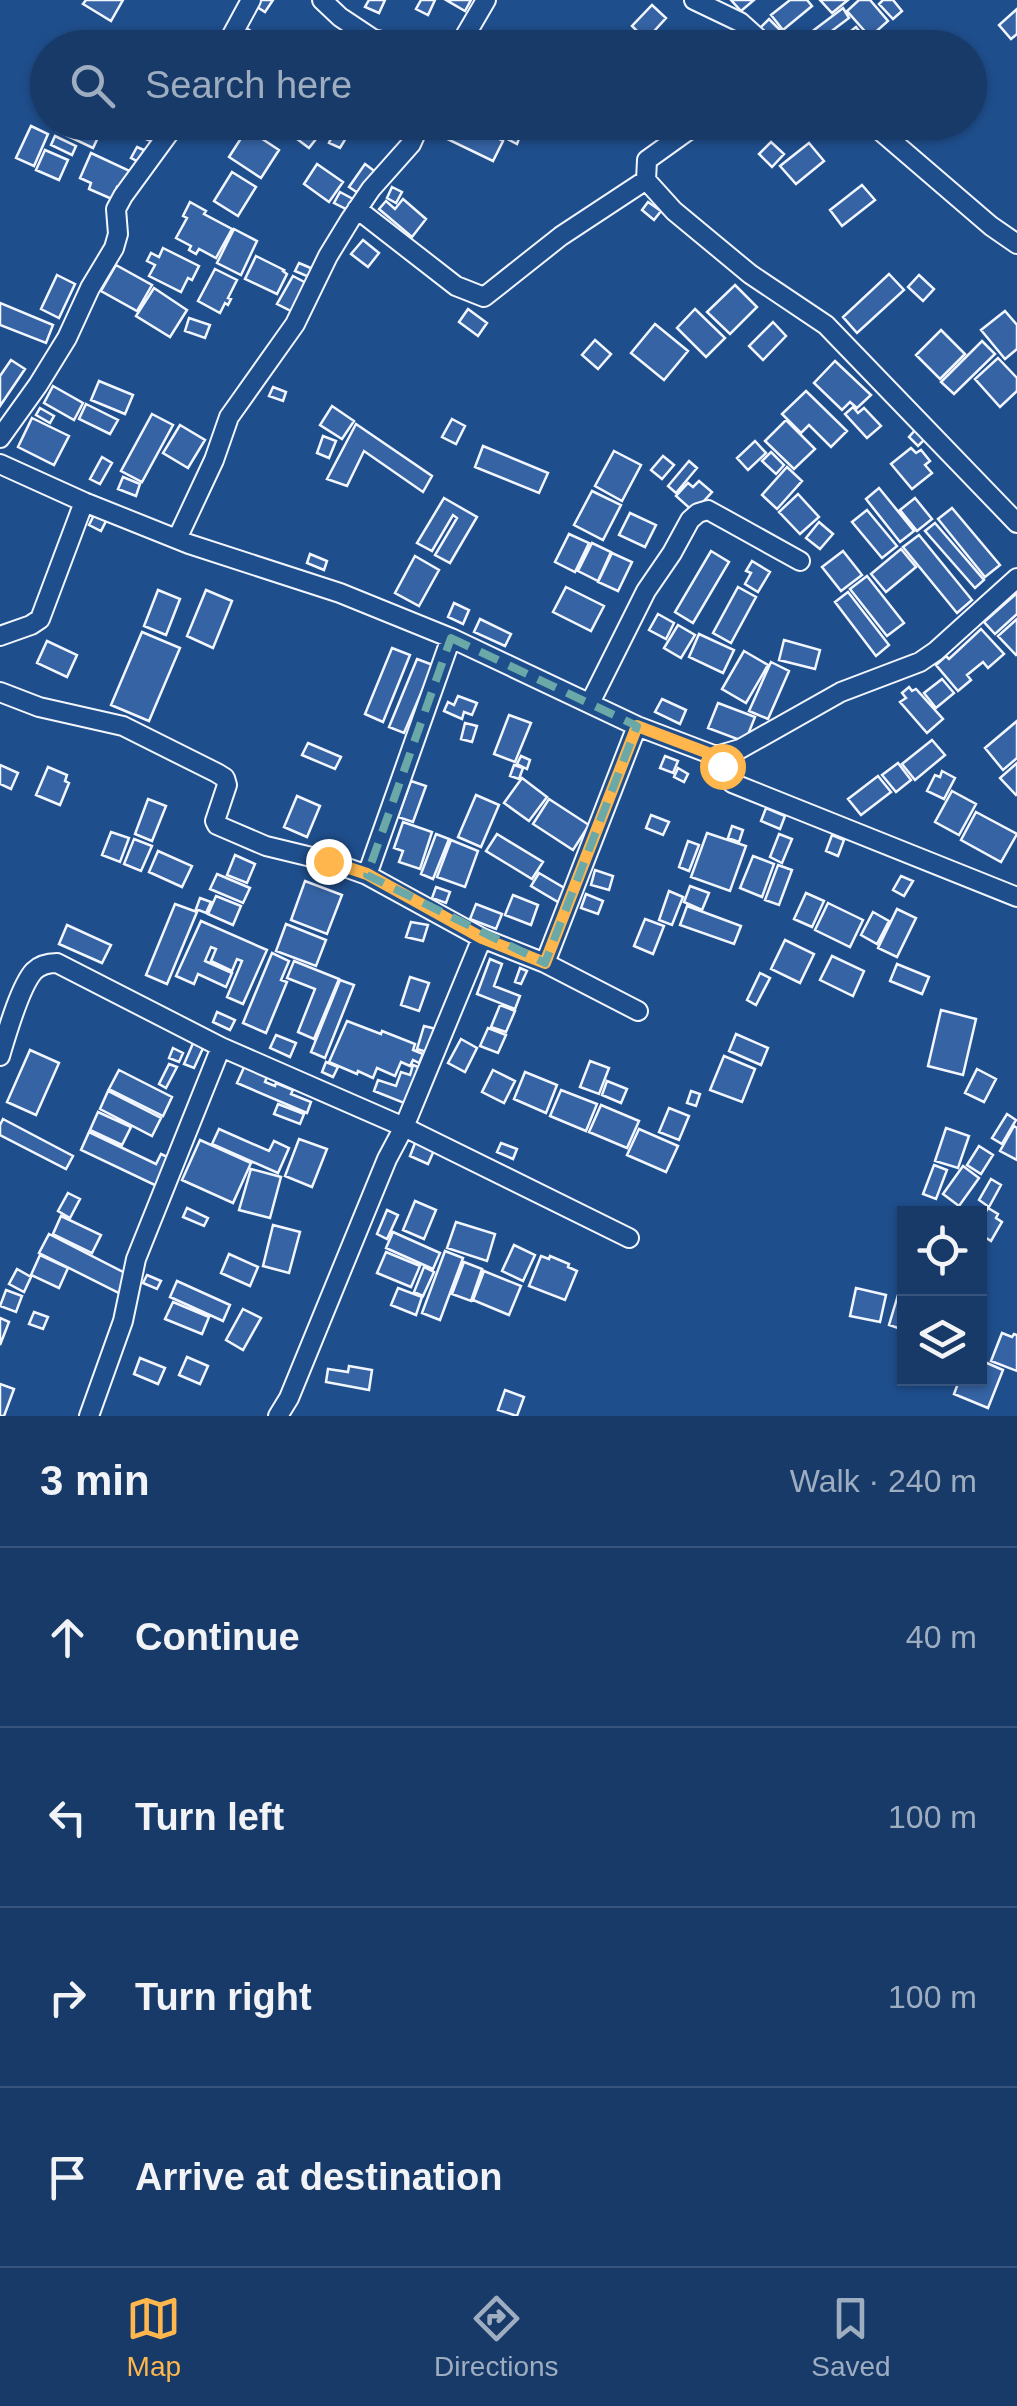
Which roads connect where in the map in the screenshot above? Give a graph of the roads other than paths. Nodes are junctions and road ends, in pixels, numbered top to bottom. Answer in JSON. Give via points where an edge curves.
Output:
{"nodes":[{"id":1,"x":250,"y":0,"type":"edge"},
{"id":2,"x":322,"y":0,"type":"edge"},
{"id":3,"x":486,"y":0,"type":"edge"},
{"id":4,"x":694,"y":0,"type":"edge"},
{"id":5,"x":234,"y":30,"type":"edge"},
{"id":6,"x":360,"y":30,"type":"edge"},
{"id":7,"x":468,"y":30,"type":"edge"},
{"id":8,"x":749,"y":30,"type":"edge"},
{"id":9,"x":164,"y":140,"type":"edge"},
{"id":10,"x":413,"y":140,"type":"edge"},
{"id":11,"x":675,"y":140,"type":"edge"},
{"id":12,"x":891,"y":140,"type":"edge"},
{"id":13,"x":646,"y":180,"type":"junction"},
{"id":14,"x":357,"y":209,"type":"junction"},
{"id":15,"x":1017,"y":244,"type":"edge"},
{"id":16,"x":0,"y":438,"type":"edge"},
{"id":17,"x":0,"y":464,"type":"edge"},
{"id":18,"x":84,"y":502,"type":"junction"},
{"id":19,"x":1017,"y":523,"type":"edge"},
{"id":20,"x":177,"y":539,"type":"junction"},
{"id":21,"x":800,"y":561,"type":"dead end"},
{"id":22,"x":1017,"y":578,"type":"edge"},
{"id":23,"x":0,"y":636,"type":"edge"},
{"id":24,"x":451,"y":638,"type":"junction"},
{"id":25,"x":0,"y":692,"type":"edge"},
{"id":26,"x":590,"y":703,"type":"junction"},
{"id":27,"x":637,"y":726,"type":"junction"},
{"id":28,"x":740,"y":750,"type":"junction"},
{"id":29,"x":716,"y":756,"type":"junction"},
{"id":30,"x":732,"y":783,"type":"junction"},
{"id":31,"x":367,"y":874,"type":"junction"},
{"id":32,"x":1017,"y":898,"type":"edge"},
{"id":33,"x":482,"y":938,"type":"junction"},
{"id":34,"x":545,"y":963,"type":"junction"},
{"id":35,"x":638,"y":1011,"type":"dead end"},
{"id":36,"x":221,"y":1047,"type":"junction"},
{"id":37,"x":0,"y":1056,"type":"edge"},
{"id":38,"x":404,"y":1127,"type":"junction"},
{"id":39,"x":629,"y":1238,"type":"dead end"},
{"id":40,"x":89,"y":1416,"type":"edge"},
{"id":41,"x":278,"y":1416,"type":"edge"}],
"edges":[{"from":1,"to":5,"type":"street"},
{"from":2,"to":6,"type":"street"},
{"from":3,"to":7,"type":"street"},
{"from":4,"to":8,"type":"street"},
{"from":9,"to":16,"type":"street","via":[[116,209],[114,248],[67,338]]},
{"from":10,"to":14,"type":"street"},
{"from":11,"to":13,"type":"street","via":[[647,160]]},
{"from":12,"to":15,"type":"street"},
{"from":13,"to":14,"type":"street","via":[[484,297],[456,286]]},
{"from":13,"to":19,"type":"street","via":[[750,274],[826,324]]},
{"from":14,"to":20,"type":"street","via":[[295,324],[230,417]]},
{"from":17,"to":18,"type":"street"},
{"from":18,"to":20,"type":"street"},
{"from":18,"to":23,"type":"street","via":[[40,619]]},
{"from":20,"to":24,"type":"street"},
{"from":21,"to":26,"type":"street","via":[[708,510],[698,513],[646,591]]},
{"from":22,"to":28,"type":"street","via":[[920,662],[841,692]]},
{"from":24,"to":26,"type":"street"},
{"from":24,"to":31,"type":"street"},
{"from":25,"to":31,"type":"street","via":[[123,726],[217,772],[227,785],[217,825]]},
{"from":26,"to":27,"type":"street"},
{"from":27,"to":29,"type":"street"},
{"from":27,"to":34,"type":"street"},
{"from":28,"to":29,"type":"street"},
{"from":28,"to":30,"type":"street"},
{"from":29,"to":30,"type":"street"},
{"from":30,"to":32,"type":"street"},
{"from":31,"to":33,"type":"street"},
{"from":33,"to":34,"type":"street"},
{"from":33,"to":38,"type":"street"},
{"from":34,"to":35,"type":"street"},
{"from":36,"to":37,"type":"street","via":[[47,963],[26,985]]},
{"from":36,"to":38,"type":"street"},
{"from":36,"to":40,"type":"street","via":[[136,1258],[123,1321]]},
{"from":38,"to":39,"type":"street"},
{"from":38,"to":41,"type":"street"}]}
